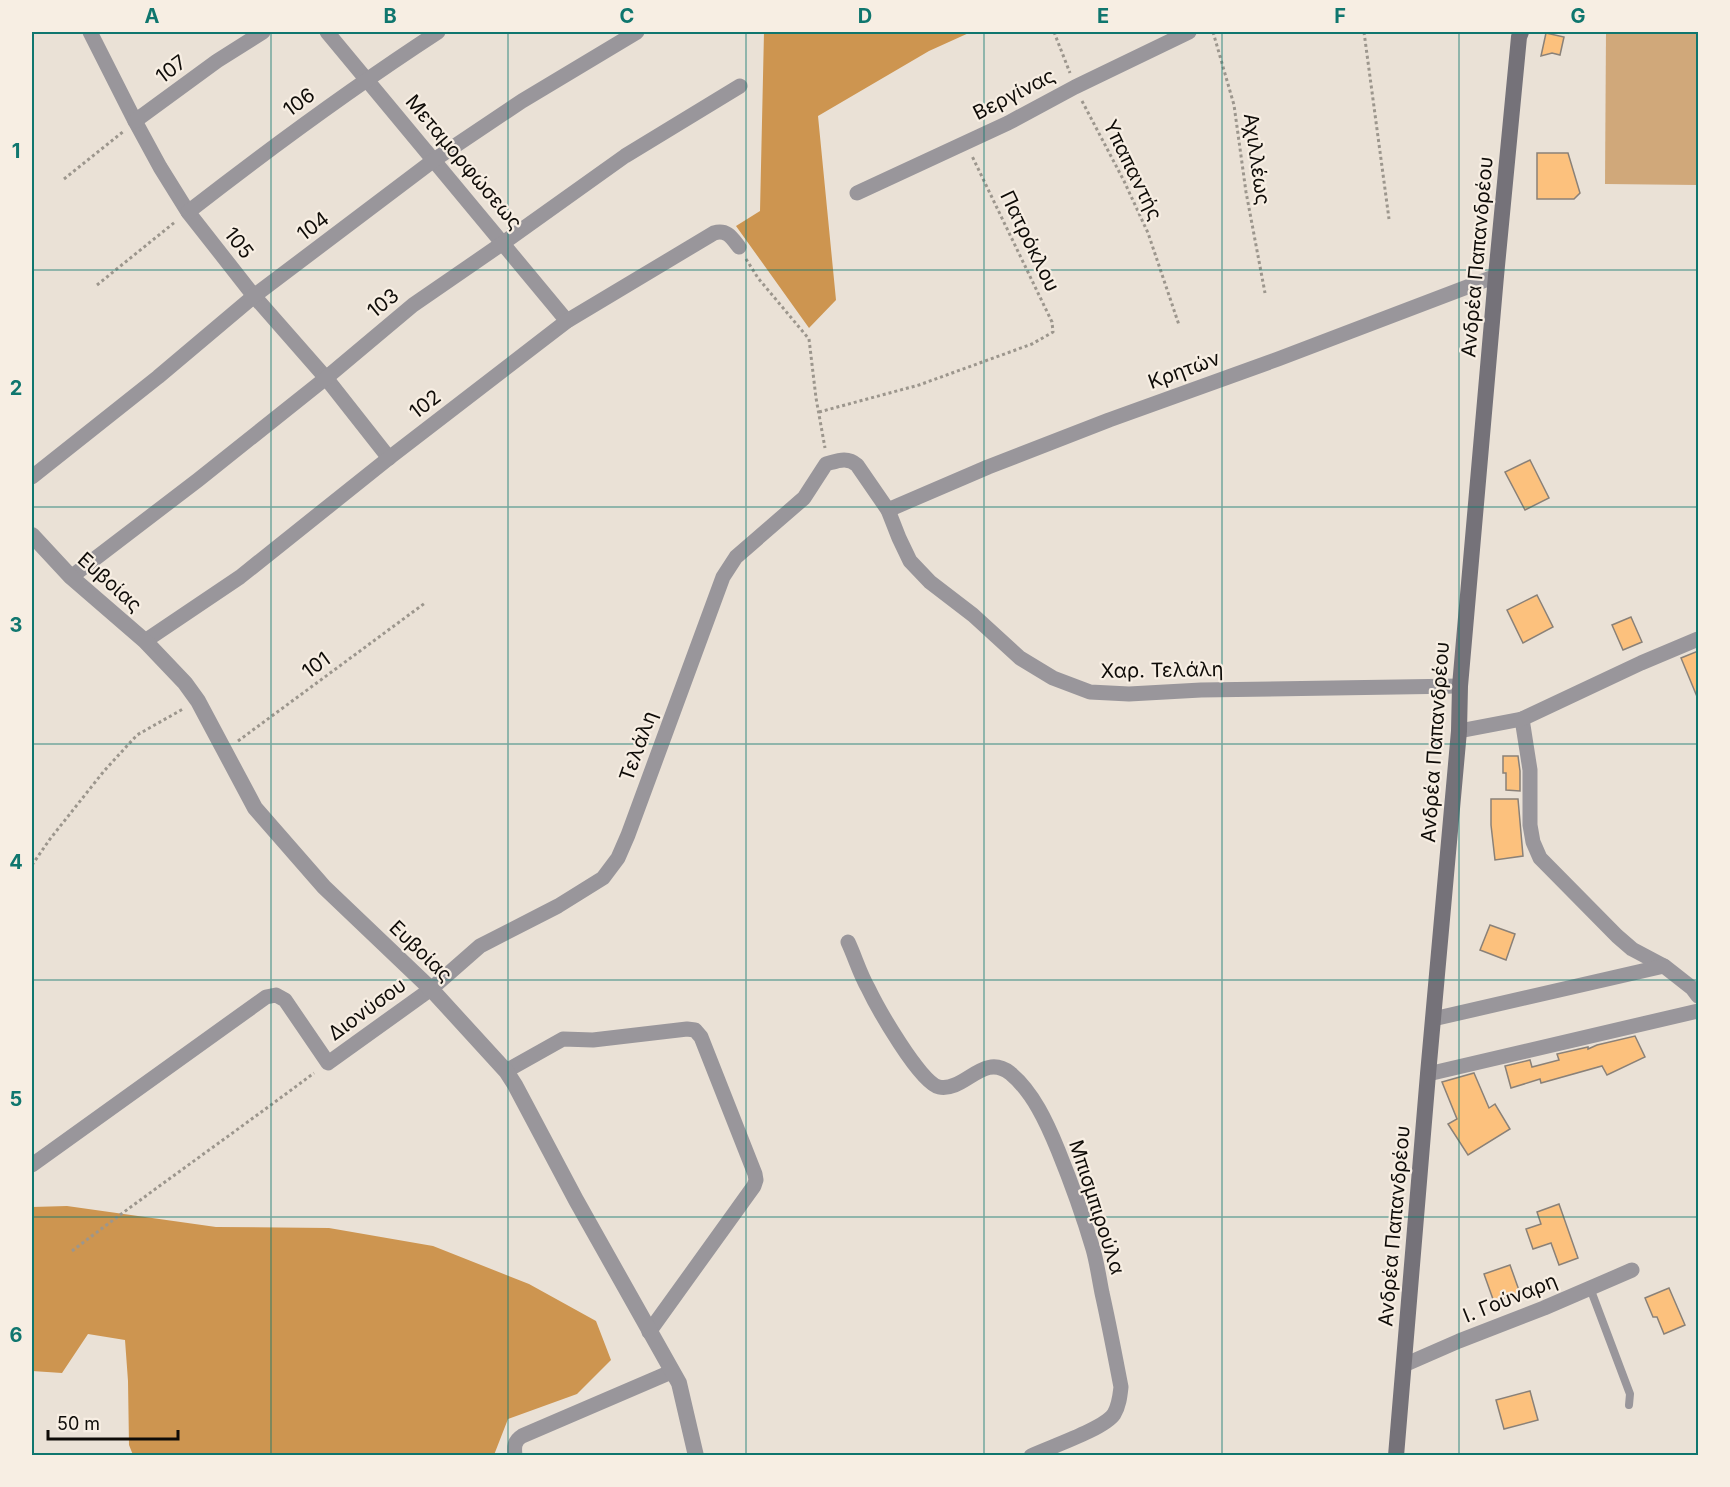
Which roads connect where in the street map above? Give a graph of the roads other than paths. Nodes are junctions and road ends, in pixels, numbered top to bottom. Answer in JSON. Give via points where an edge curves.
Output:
{"nodes":[{"id":1,"x":90,"y":32,"type":"edge"},
{"id":2,"x":263,"y":32,"type":"edge"},
{"id":3,"x":327,"y":32,"type":"edge"},
{"id":4,"x":438,"y":32,"type":"edge"},
{"id":5,"x":637,"y":32,"type":"edge"},
{"id":6,"x":1190,"y":32,"type":"edge"},
{"id":7,"x":1521,"y":32,"type":"edge"},
{"id":8,"x":367,"y":78,"type":"junction"},
{"id":9,"x":740,"y":86,"type":"dead end"},
{"id":10,"x":135,"y":122,"type":"junction"},
{"id":11,"x":434,"y":160,"type":"junction"},
{"id":12,"x":857,"y":193,"type":"dead end"},
{"id":13,"x":188,"y":212,"type":"junction"},
{"id":14,"x":503,"y":243,"type":"junction"},
{"id":15,"x":739,"y":247,"type":"road end"},
{"id":16,"x":1496,"y":276,"type":"junction"},
{"id":17,"x":254,"y":296,"type":"junction"},
{"id":18,"x":567,"y":321,"type":"junction"},
{"id":19,"x":326,"y":378,"type":"junction"},
{"id":20,"x":389,"y":458,"type":"junction"},
{"id":21,"x":826,"y":464,"type":"joint"},
{"id":22,"x":32,"y":477,"type":"edge"},
{"id":23,"x":888,"y":510,"type":"junction"},
{"id":24,"x":32,"y":536,"type":"edge"},
{"id":25,"x":71,"y":577,"type":"junction"},
{"id":26,"x":1698,"y":639,"type":"edge"},
{"id":27,"x":145,"y":642,"type":"junction"},
{"id":28,"x":1460,"y":686,"type":"junction"},
{"id":29,"x":1522,"y":718,"type":"junction"},
{"id":30,"x":1459,"y":731,"type":"junction"},
{"id":31,"x":848,"y":942,"type":"dead end"},
{"id":32,"x":1664,"y":966,"type":"junction"},
{"id":33,"x":431,"y":989,"type":"junction"},
{"id":34,"x":1698,"y":996,"type":"edge"},
{"id":35,"x":1698,"y":1011,"type":"edge"},
{"id":36,"x":1433,"y":1019,"type":"junction"},
{"id":37,"x":506,"y":1071,"type":"junction"},
{"id":38,"x":1428,"y":1074,"type":"junction"},
{"id":39,"x":32,"y":1165,"type":"edge"},
{"id":40,"x":1632,"y":1269,"type":"dead end"},
{"id":41,"x":1590,"y":1288,"type":"junction"},
{"id":42,"x":649,"y":1332,"type":"junction"},
{"id":43,"x":1404,"y":1365,"type":"junction"},
{"id":44,"x":671,"y":1371,"type":"junction"},
{"id":45,"x":1629,"y":1405,"type":"dead end"},
{"id":46,"x":515,"y":1455,"type":"edge"},
{"id":47,"x":696,"y":1455,"type":"edge"},
{"id":48,"x":1031,"y":1455,"type":"edge"},
{"id":49,"x":1396,"y":1455,"type":"edge"}],
"edges":[{"from":1,"to":10,"type":"street","name":"105"},
{"from":2,"to":10,"type":"street","name":"107"},
{"from":3,"to":8,"type":"street","name":"Μεταμορφώσεως"},
{"from":4,"to":8,"type":"street","name":"106"},
{"from":5,"to":11,"type":"street","name":"104"},
{"from":6,"to":12,"type":"street","name":"Βεργίνας"},
{"from":7,"to":16,"type":"main road","name":"Ανδρέα Παπανδρέου"},
{"from":8,"to":11,"type":"street","name":"Μεταμορφώσεως"},
{"from":8,"to":13,"type":"street","name":"106"},
{"from":9,"to":14,"type":"street","name":"103","via":[[625,156]]},
{"from":10,"to":13,"type":"street","name":"105"},
{"from":11,"to":14,"type":"street","name":"Μεταμορφώσεως"},
{"from":11,"to":17,"type":"street","name":"104"},
{"from":13,"to":17,"type":"street","name":"105"},
{"from":14,"to":18,"type":"street","name":"Μεταμορφώσεως"},
{"from":14,"to":19,"type":"street","name":"103","via":[[413,305]]},
{"from":15,"to":18,"type":"street","name":"102","via":[[728,234],[714,233]]},
{"from":16,"to":23,"type":"street","name":"Κρητών","via":[[988,466]]},
{"from":16,"to":28,"type":"main road","name":"Ανδρέα Παπανδρέου"},
{"from":17,"to":19,"type":"street","name":"105"},
{"from":17,"to":22,"type":"street","name":"104"},
{"from":18,"to":20,"type":"street","name":"102"},
{"from":19,"to":20,"type":"street","name":"105"},
{"from":19,"to":25,"type":"street","name":"103"},
{"from":20,"to":27,"type":"street","name":"102","via":[[240,578]]},
{"from":21,"to":23,"type":"street","name":"Χαρ. Τελάλη","via":[[843,459],[854,462]]},
{"from":21,"to":33,"type":"street","name":"Τελάλη","via":[[804,498],[736,557],[723,577],[628,835],[611,869],[591,887],[480,946]]},
{"from":23,"to":28,"type":"street","name":"Χαρ. Τελάλη","via":[[910,561],[930,582],[1020,658],[1053,678],[1090,692]]},
{"from":24,"to":25,"type":"street","name":"Ευβοίας"},
{"from":25,"to":27,"type":"street","name":"Ευβοίας"},
{"from":26,"to":29,"type":"street"},
{"from":27,"to":33,"type":"street","name":"Ευβοίας","via":[[185,682],[198,701],[255,808],[324,887]]},
{"from":28,"to":30,"type":"main road","name":"Ανδρέα Παπανδρέου"},
{"from":29,"to":30,"type":"street"},
{"from":29,"to":32,"type":"street","via":[[1530,770],[1530,825],[1540,858],[1617,936]]},
{"from":30,"to":36,"type":"main road","name":"Ανδρέα Παπανδρέου"},
{"from":31,"to":48,"type":"street","name":"Μπισμπιρούλα","via":[[867,988],[924,1076],[936,1086],[945,1087],[990,1066],[1010,1074],[1034,1100],[1072,1184],[1093,1250],[1121,1387],[1119,1403],[1101,1426]]},
{"from":32,"to":34,"type":"street"},
{"from":32,"to":36,"type":"street"},
{"from":33,"to":37,"type":"street","name":"Ευβοίας"},
{"from":33,"to":39,"type":"street","name":"Διονύσου","via":[[328,1063],[285,1000],[271,995]]},
{"from":35,"to":38,"type":"street"},
{"from":36,"to":38,"type":"main road","name":"Ανδρέα Παπανδρέου"},
{"from":37,"to":42,"type":"street","name":"Ευβοίας"},
{"from":37,"to":42,"type":"street","via":[[563,1039],[593,1040],[687,1029],[701,1036],[756,1180]]},
{"from":38,"to":43,"type":"main road","name":"Ανδρέα Παπανδρέου"},
{"from":40,"to":41,"type":"street","name":"Ι. Γούναρη"},
{"from":41,"to":43,"type":"street","name":"Ι. Γούναρη"},
{"from":41,"to":45,"type":"lane","via":[[1630,1394]]},
{"from":42,"to":44,"type":"street","name":"Ευβοίας"},
{"from":43,"to":49,"type":"main road","name":"Ανδρέα Παπανδρέου"},
{"from":44,"to":46,"type":"street","via":[[522,1436],[514,1445]]},
{"from":44,"to":47,"type":"street","name":"Ευβοίας","via":[[679,1383]]}]}
